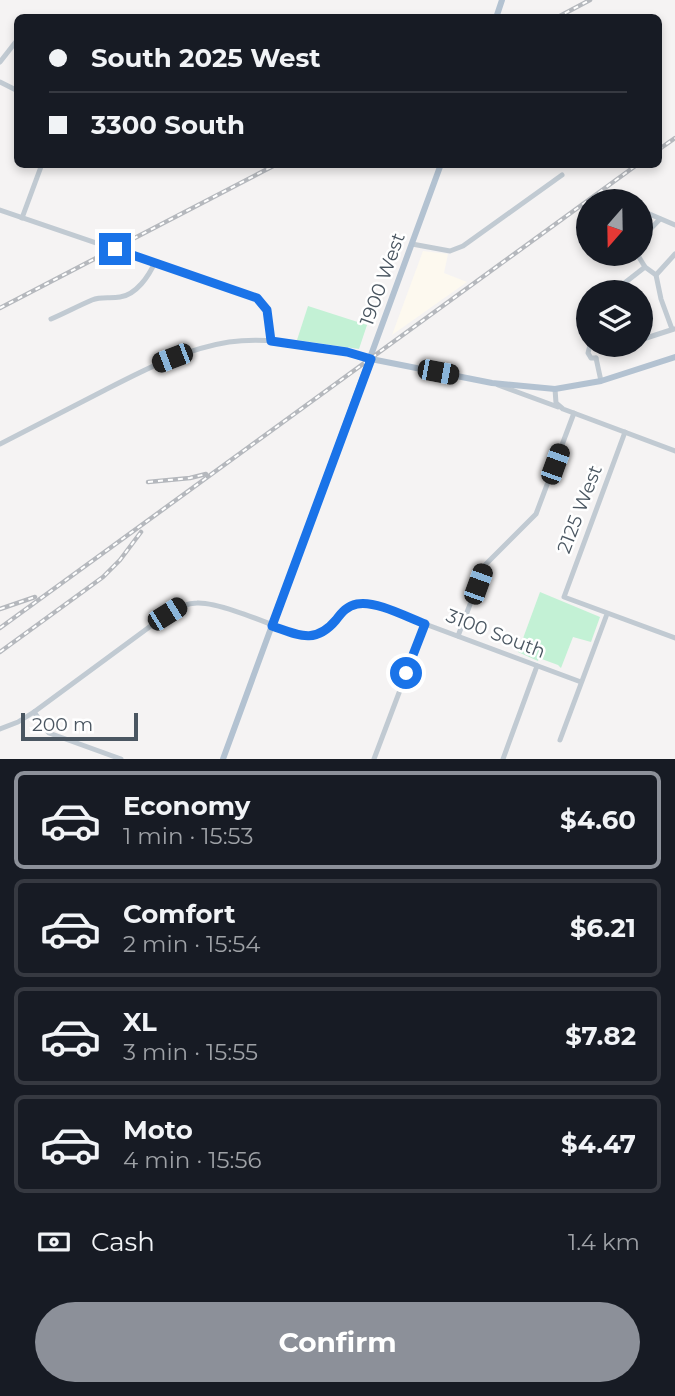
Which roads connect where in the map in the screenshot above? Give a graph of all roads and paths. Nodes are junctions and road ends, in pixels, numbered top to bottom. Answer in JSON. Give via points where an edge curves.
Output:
{"nodes":[{"id":1,"x":14,"y":43,"type":"edge"},
{"id":2,"x":0,"y":62,"type":"edge"},
{"id":3,"x":41,"y":168,"type":"edge"},
{"id":4,"x":440,"y":168,"type":"edge"},
{"id":5,"x":562,"y":175,"type":"dead end"},
{"id":6,"x":0,"y":210,"type":"edge"},
{"id":7,"x":653,"y":216,"type":"edge"},
{"id":8,"x":22,"y":218,"type":"junction"},
{"id":9,"x":660,"y":219,"type":"junction"},
{"id":10,"x":675,"y":225,"type":"edge"},
{"id":11,"x":653,"y":226,"type":"edge"},
{"id":12,"x":412,"y":244,"type":"junction"},
{"id":13,"x":675,"y":254,"type":"edge"},
{"id":14,"x":155,"y":262,"type":"junction"},
{"id":15,"x":645,"y":267,"type":"joint"},
{"id":16,"x":656,"y":275,"type":"junction"},
{"id":17,"x":628,"y":280,"type":"edge"},
{"id":18,"x":51,"y":319,"type":"dead end"},
{"id":19,"x":673,"y":329,"type":"edge"},
{"id":20,"x":653,"y":336,"type":"edge"},
{"id":21,"x":271,"y":341,"type":"junction"},
{"id":22,"x":675,"y":356,"type":"edge"},
{"id":23,"x":596,"y":358,"type":"edge"},
{"id":24,"x":371,"y":359,"type":"junction"},
{"id":25,"x":601,"y":381,"type":"junction"},
{"id":26,"x":492,"y":383,"type":"junction"},
{"id":27,"x":555,"y":389,"type":"junction"},
{"id":28,"x":563,"y":409,"type":"junction"},
{"id":29,"x":574,"y":413,"type":"junction"},
{"id":30,"x":625,"y":432,"type":"junction"},
{"id":31,"x":0,"y":444,"type":"edge"},
{"id":32,"x":675,"y":451,"type":"edge"},
{"id":33,"x":607,"y":614,"type":"junction"},
{"id":34,"x":425,"y":624,"type":"junction"},
{"id":35,"x":272,"y":626,"type":"junction"},
{"id":36,"x":458,"y":636,"type":"junction"},
{"id":37,"x":675,"y":638,"type":"edge"},
{"id":38,"x":537,"y":666,"type":"junction"},
{"id":39,"x":581,"y":682,"type":"junction"},
{"id":40,"x":34,"y":712,"type":"junction"},
{"id":41,"x":0,"y":729,"type":"edge"},
{"id":42,"x":559,"y":740,"type":"dead end"},
{"id":43,"x":121,"y":759,"type":"edge"},
{"id":44,"x":223,"y":759,"type":"edge"},
{"id":45,"x":374,"y":759,"type":"edge"},
{"id":46,"x":503,"y":759,"type":"edge"}],
"edges":[{"from":1,"to":2,"type":"street"},
{"from":3,"to":8,"type":"street"},
{"from":4,"to":12,"type":"main road","name":"1900 West"},
{"from":5,"to":12,"type":"street","via":[[463,246],[450,251]]},
{"from":6,"to":8,"type":"street"},
{"from":7,"to":9,"type":"street"},
{"from":8,"to":14,"type":"street"},
{"from":9,"to":10,"type":"street"},
{"from":9,"to":11,"type":"street"},
{"from":12,"to":24,"type":"main road","name":"1900 West"},
{"from":13,"to":16,"type":"street"},
{"from":14,"to":18,"type":"street","via":[[150,274],[130,293],[94,299]]},
{"from":14,"to":21,"type":"street","via":[[257,298],[267,310]]},
{"from":15,"to":16,"type":"street"},
{"from":15,"to":17,"type":"street"},
{"from":16,"to":19,"type":"street"},
{"from":19,"to":20,"type":"street"},
{"from":21,"to":24,"type":"street"},
{"from":21,"to":31,"type":"street","via":[[230,342],[185,353]]},
{"from":22,"to":25,"type":"main road"},
{"from":23,"to":25,"type":"street"},
{"from":24,"to":26,"type":"main road"},
{"from":24,"to":35,"type":"main road","name":"1900 West"},
{"from":25,"to":27,"type":"main road"},
{"from":26,"to":27,"type":"main road"},
{"from":26,"to":28,"type":"street"},
{"from":27,"to":28,"type":"street","via":[[556,402]]},
{"from":28,"to":29,"type":"street"},
{"from":29,"to":30,"type":"street"},
{"from":29,"to":36,"type":"street","via":[[536,514],[485,565]]},
{"from":30,"to":32,"type":"street"},
{"from":30,"to":33,"type":"street","name":"2125 West","via":[[564,597]]},
{"from":33,"to":37,"type":"street"},
{"from":33,"to":39,"type":"street"},
{"from":34,"to":35,"type":"street","name":"3100 South","via":[[358,603],[344,609],[329,628],[316,635],[301,636]]},
{"from":34,"to":36,"type":"street","name":"3100 South"},
{"from":34,"to":45,"type":"street"},
{"from":35,"to":40,"type":"street","via":[[212,603],[179,606]]},
{"from":35,"to":44,"type":"main road","name":"1900 West"},
{"from":36,"to":38,"type":"street","name":"3100 South"},
{"from":38,"to":39,"type":"street","name":"3100 South"},
{"from":38,"to":46,"type":"street"},
{"from":39,"to":42,"type":"street"},
{"from":40,"to":41,"type":"street"},
{"from":40,"to":43,"type":"street","via":[[50,733]]}]}
